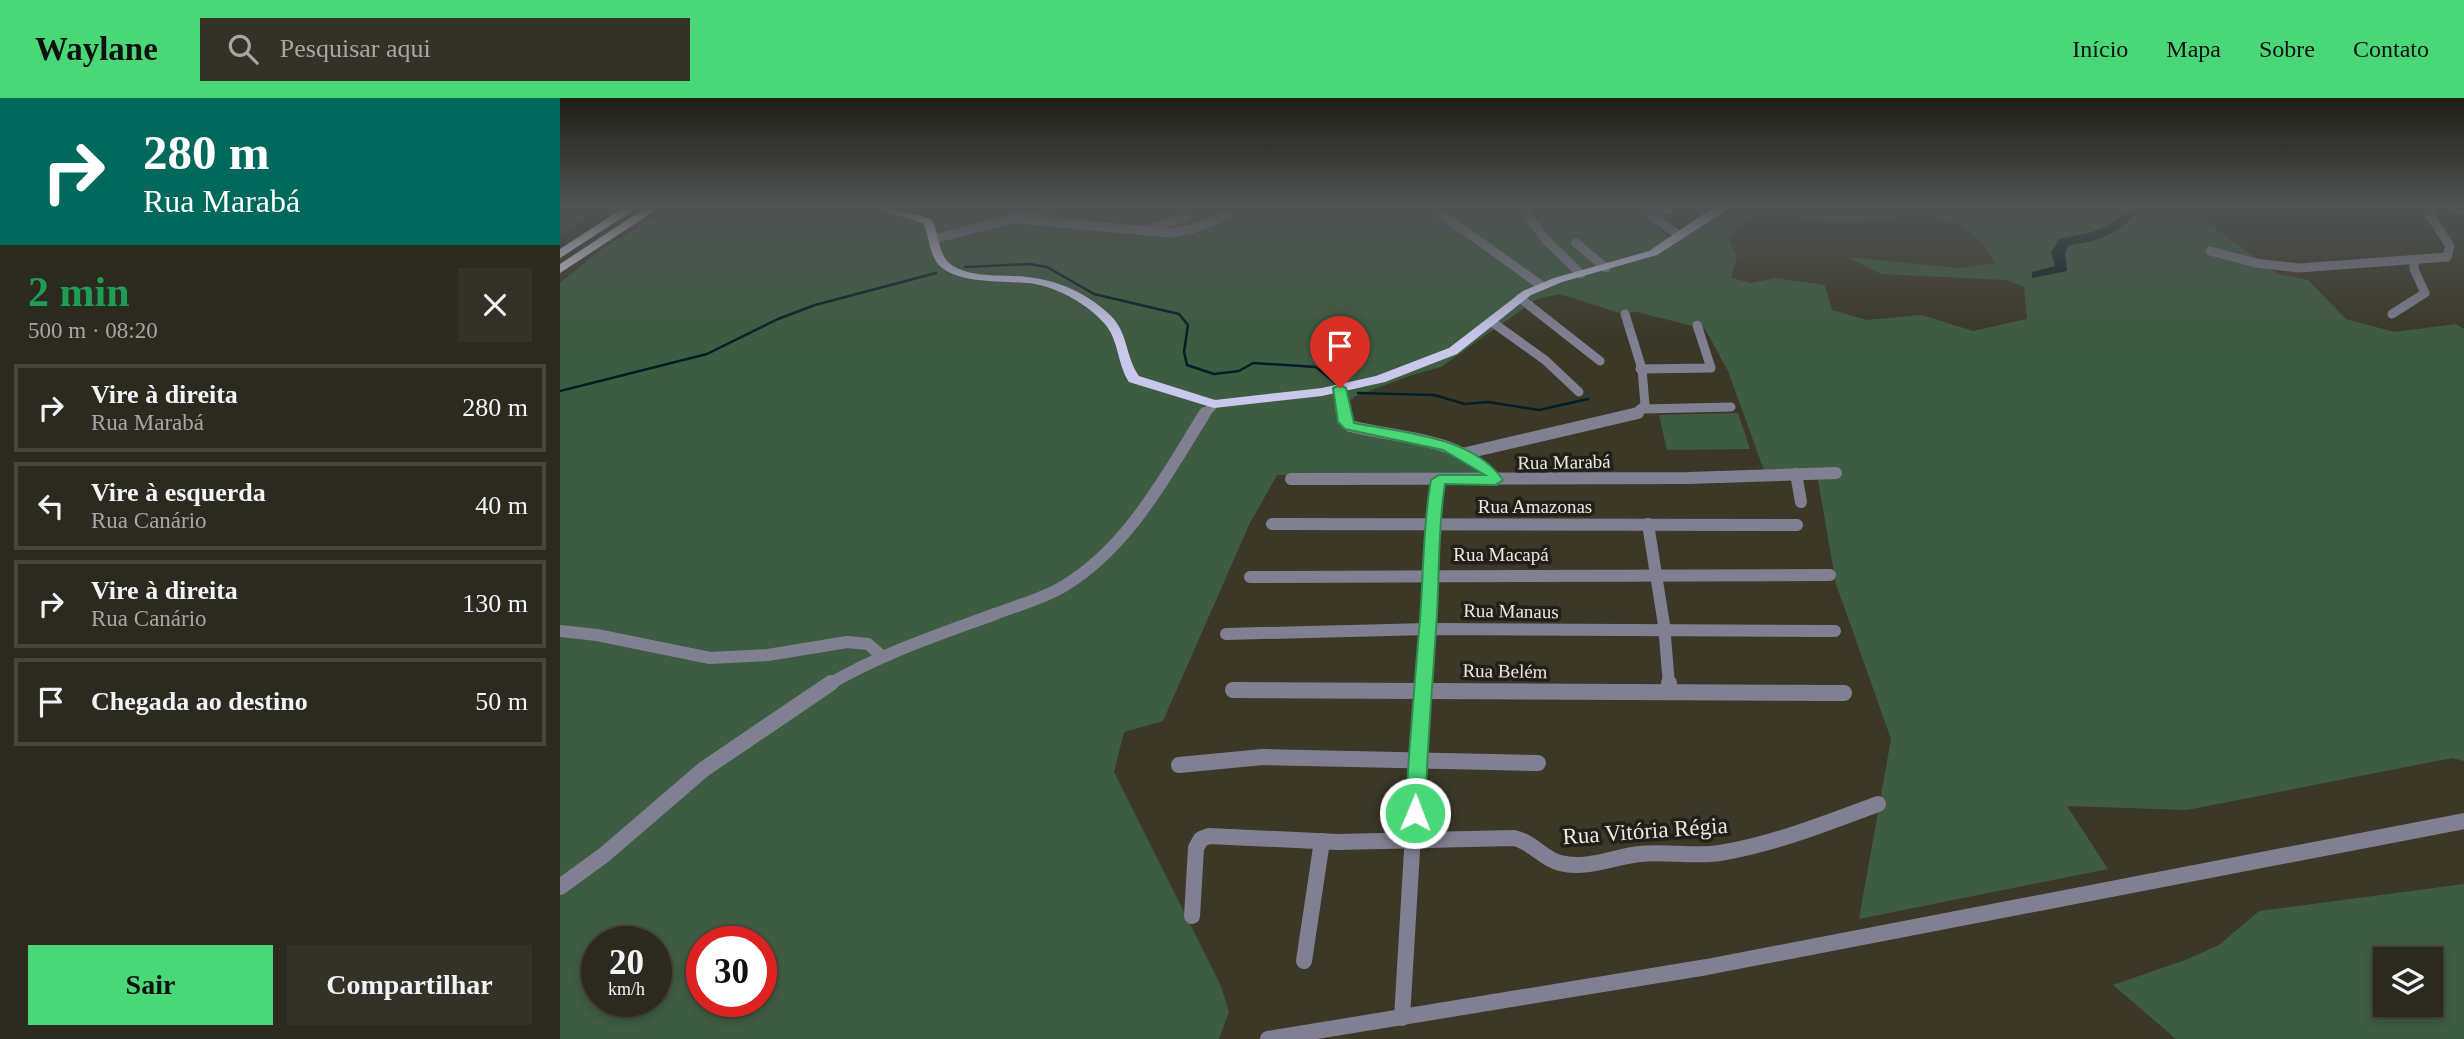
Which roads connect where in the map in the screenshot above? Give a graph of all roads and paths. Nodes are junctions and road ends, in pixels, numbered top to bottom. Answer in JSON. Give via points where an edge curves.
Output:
{"nodes":[{"id":1,"x":586,"y":252,"type":"edge"},
{"id":2,"x":938,"y":252,"type":"edge"},
{"id":3,"x":1494,"y":252,"type":"edge"},
{"id":4,"x":1558,"y":252,"type":"edge"},
{"id":5,"x":1587,"y":252,"type":"edge"},
{"id":6,"x":1655,"y":252,"type":"edge"},
{"id":7,"x":2214,"y":252,"type":"edge"},
{"id":8,"x":2450,"y":252,"type":"edge"},
{"id":9,"x":2414,"y":261,"type":"junction"},
{"id":10,"x":1606,"y":268,"type":"junction"},
{"id":11,"x":560,"y":269,"type":"edge"},
{"id":12,"x":1581,"y":274,"type":"junction"},
{"id":13,"x":1542,"y":286,"type":"junction"},
{"id":14,"x":1520,"y":298,"type":"junction"},
{"id":15,"x":1625,"y":314,"type":"dead end"},
{"id":16,"x":2392,"y":314,"type":"dead end"},
{"id":17,"x":1492,"y":322,"type":"junction"},
{"id":18,"x":1697,"y":325,"type":"dead end"},
{"id":19,"x":1600,"y":361,"type":"dead end"},
{"id":20,"x":1640,"y":369,"type":"junction"},
{"id":21,"x":1340,"y":388,"type":"junction"},
{"id":22,"x":1579,"y":392,"type":"dead end"},
{"id":23,"x":1214,"y":404,"type":"junction"},
{"id":24,"x":1731,"y":407,"type":"dead end"},
{"id":25,"x":1643,"y":409,"type":"junction"},
{"id":26,"x":1462,"y":454,"type":"junction"},
{"id":27,"x":1836,"y":473,"type":"dead end"},
{"id":28,"x":1796,"y":474,"type":"junction"},
{"id":29,"x":1291,"y":479,"type":"dead end"},
{"id":30,"x":1439,"y":480,"type":"junction"},
{"id":31,"x":1495,"y":480,"type":"junction"},
{"id":32,"x":1801,"y":502,"type":"dead end"},
{"id":33,"x":1431,"y":523,"type":"junction"},
{"id":34,"x":1272,"y":524,"type":"dead end"},
{"id":35,"x":1648,"y":524,"type":"junction"},
{"id":36,"x":1797,"y":525,"type":"dead end"},
{"id":37,"x":1655,"y":573,"type":"junction"},
{"id":38,"x":1429,"y":574,"type":"junction"},
{"id":39,"x":1830,"y":575,"type":"dead end"},
{"id":40,"x":1250,"y":577,"type":"dead end"},
{"id":41,"x":1428,"y":629,"type":"junction"},
{"id":42,"x":560,"y":631,"type":"edge"},
{"id":43,"x":1835,"y":631,"type":"dead end"},
{"id":44,"x":1664,"y":632,"type":"junction"},
{"id":45,"x":1226,"y":634,"type":"dead end"},
{"id":46,"x":882,"y":656,"type":"junction"},
{"id":47,"x":1421,"y":689,"type":"junction"},
{"id":48,"x":1233,"y":690,"type":"dead end"},
{"id":49,"x":1670,"y":692,"type":"junction"},
{"id":50,"x":1844,"y":693,"type":"dead end"},
{"id":51,"x":1416,"y":762,"type":"junction"},
{"id":52,"x":1538,"y":763,"type":"dead end"},
{"id":53,"x":1179,"y":765,"type":"dead end"},
{"id":54,"x":1878,"y":804,"type":"dead end"},
{"id":55,"x":2464,"y":821,"type":"edge"},
{"id":56,"x":1414,"y":839,"type":"junction"},
{"id":57,"x":1322,"y":841,"type":"junction"},
{"id":58,"x":560,"y":887,"type":"edge"},
{"id":59,"x":1192,"y":916,"type":"dead end"},
{"id":60,"x":1304,"y":961,"type":"dead end"},
{"id":61,"x":1402,"y":1018,"type":"junction"},
{"id":62,"x":1268,"y":1039,"type":"edge"}],
"edges":[{"from":1,"to":11,"type":"highway"},
{"from":2,"to":23,"type":"main road","via":[[956,271],[1036,281],[1065,290],[1110,322],[1134,379]]},
{"from":3,"to":13,"type":"street"},
{"from":4,"to":12,"type":"street"},
{"from":5,"to":10,"type":"street"},
{"from":6,"to":10,"type":"main road"},
{"from":7,"to":9,"type":"street","via":[[2300,268]]},
{"from":8,"to":9,"type":"street","via":[[2441,259]]},
{"from":9,"to":16,"type":"street","via":[[2425,293]]},
{"from":10,"to":12,"type":"main road"},
{"from":12,"to":13,"type":"main road"},
{"from":13,"to":14,"type":"main road"},
{"from":14,"to":17,"type":"main road"},
{"from":14,"to":19,"type":"street"},
{"from":15,"to":20,"type":"street"},
{"from":17,"to":21,"type":"main road","via":[[1440,356]]},
{"from":17,"to":22,"type":"street","via":[[1545,360]]},
{"from":18,"to":20,"type":"street","via":[[1711,368]]},
{"from":20,"to":25,"type":"street","via":[[1646,401]]},
{"from":21,"to":23,"type":"main road"},
{"from":21,"to":26,"type":"street","via":[[1345,422],[1350,426],[1439,444]]},
{"from":23,"to":46,"type":"street","via":[[1136,518],[1081,574],[1045,596]]},
{"from":24,"to":25,"type":"street"},
{"from":25,"to":26,"type":"street"},
{"from":26,"to":31,"type":"street","via":[[1487,468]]},
{"from":27,"to":28,"type":"street","name":"Rua Marabá"},
{"from":28,"to":31,"type":"street","name":"Rua Marabá"},
{"from":28,"to":32,"type":"street"},
{"from":29,"to":30,"type":"street","name":"Rua Marabá"},
{"from":30,"to":31,"type":"street","name":"Rua Marabá"},
{"from":30,"to":33,"type":"street"},
{"from":33,"to":34,"type":"street","name":"Rua Amazonas"},
{"from":33,"to":35,"type":"street","name":"Rua Amazonas"},
{"from":33,"to":38,"type":"street"},
{"from":35,"to":36,"type":"street","name":"Rua Amazonas"},
{"from":35,"to":37,"type":"street"},
{"from":37,"to":38,"type":"street","name":"Rua Macapá"},
{"from":37,"to":39,"type":"street","name":"Rua Macapá"},
{"from":37,"to":44,"type":"street"},
{"from":38,"to":40,"type":"street","name":"Rua Macapá"},
{"from":38,"to":41,"type":"street"},
{"from":41,"to":44,"type":"street","name":"Rua Manaus"},
{"from":41,"to":45,"type":"street","name":"Rua Manaus"},
{"from":41,"to":47,"type":"street"},
{"from":42,"to":46,"type":"street","via":[[710,657],[758,656],[847,642],[868,644]]},
{"from":43,"to":44,"type":"street","name":"Rua Manaus"},
{"from":44,"to":49,"type":"street"},
{"from":46,"to":58,"type":"street","via":[[732,747]]},
{"from":47,"to":48,"type":"street","name":"Rua Belém"},
{"from":47,"to":49,"type":"street","name":"Rua Belém"},
{"from":47,"to":51,"type":"street"},
{"from":49,"to":50,"type":"street","name":"Rua Belém"},
{"from":51,"to":52,"type":"street"},
{"from":51,"to":53,"type":"street","via":[[1263,757]]},
{"from":51,"to":56,"type":"street"},
{"from":54,"to":56,"type":"street","name":"Rua Vitória Régia","via":[[1756,844],[1698,855],[1643,854],[1560,863],[1527,840]]},
{"from":55,"to":61,"type":"street","via":[[1707,967]]},
{"from":56,"to":57,"type":"street","name":"Rua Vitória Régia"},
{"from":56,"to":61,"type":"street"},
{"from":57,"to":59,"type":"street","name":"Rua Vitória Régia","via":[[1201,839],[1196,848]]},
{"from":57,"to":60,"type":"street"},
{"from":61,"to":62,"type":"street"}]}
